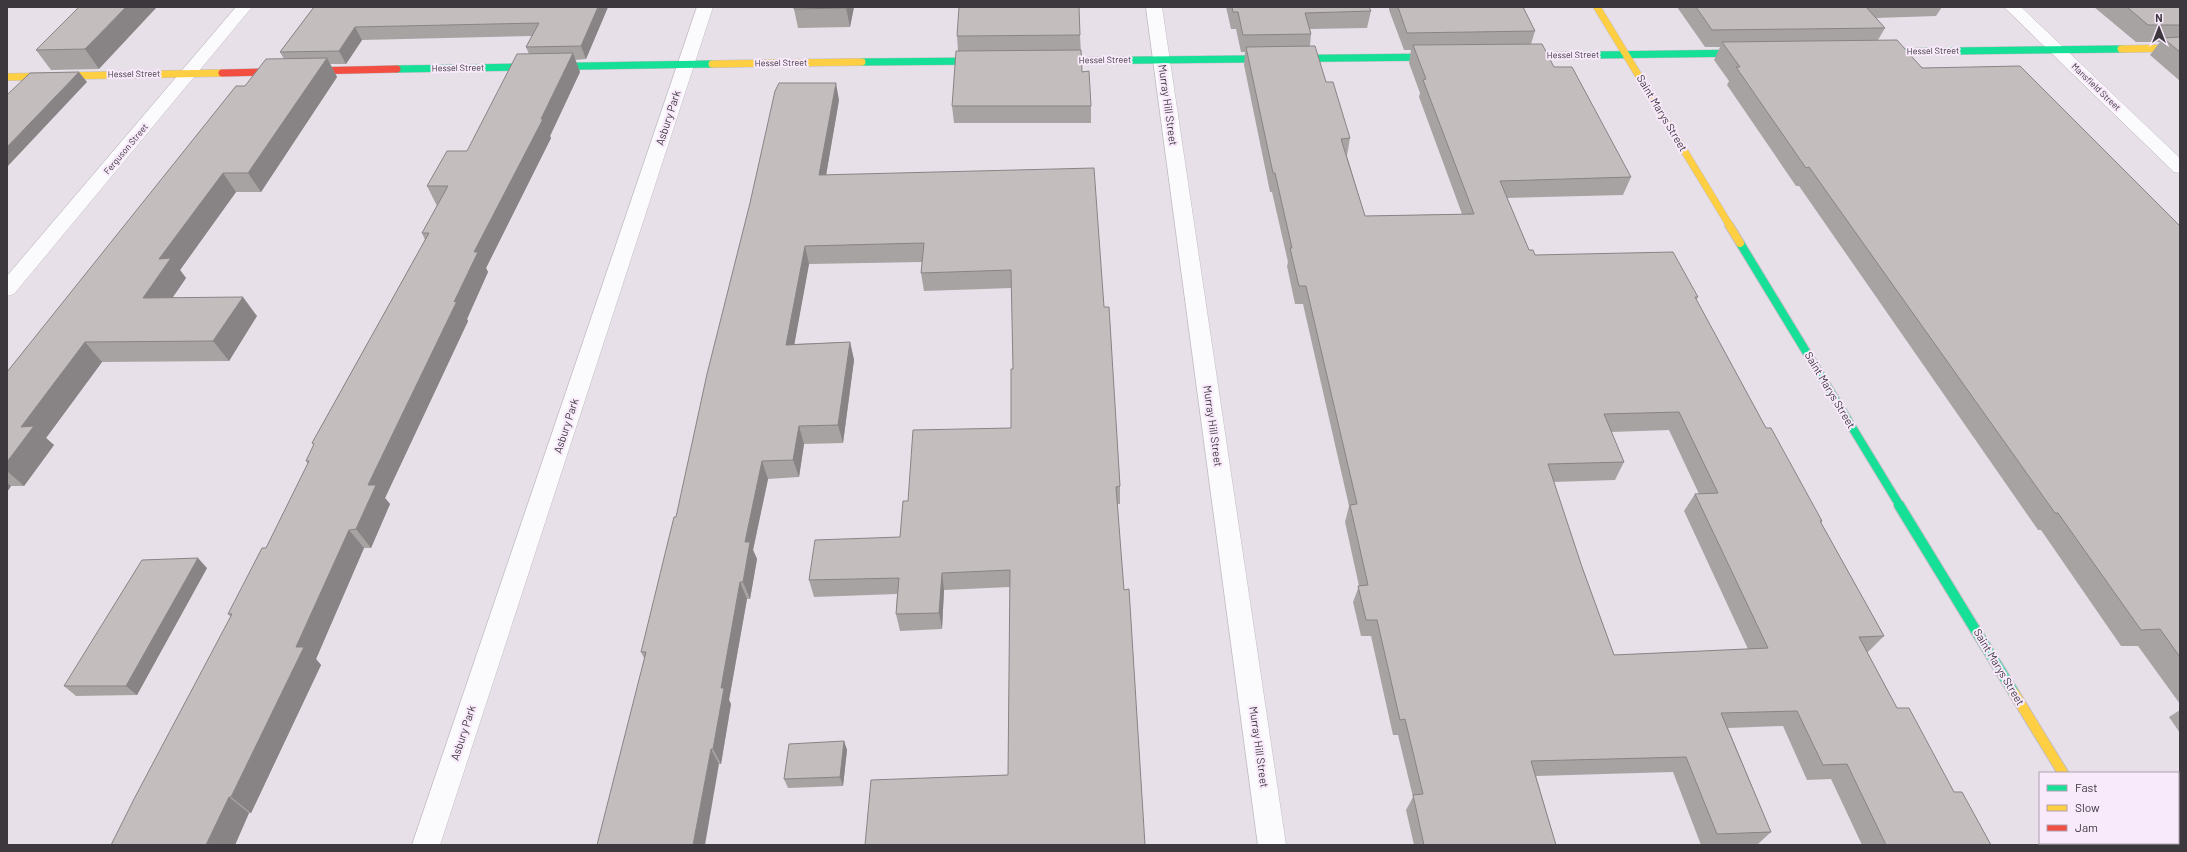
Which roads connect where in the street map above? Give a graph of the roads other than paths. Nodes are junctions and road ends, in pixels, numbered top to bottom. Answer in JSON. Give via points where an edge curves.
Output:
{"nodes":[{"id":1,"x":244,"y":7,"type":"edge"},
{"id":2,"x":706,"y":7,"type":"edge"},
{"id":3,"x":1154,"y":7,"type":"edge"},
{"id":4,"x":1597,"y":7,"type":"edge"},
{"id":5,"x":2012,"y":7,"type":"edge"},
{"id":6,"x":2180,"y":48,"type":"edge"},
{"id":7,"x":2057,"y":50,"type":"junction"},
{"id":8,"x":1868,"y":52,"type":"edge"},
{"id":9,"x":1757,"y":53,"type":"edge"},
{"id":10,"x":1626,"y":55,"type":"junction"},
{"id":11,"x":1451,"y":56,"type":"edge"},
{"id":12,"x":1506,"y":56,"type":"edge"},
{"id":13,"x":1162,"y":60,"type":"junction"},
{"id":14,"x":996,"y":61,"type":"edge"},
{"id":15,"x":1042,"y":61,"type":"edge"},
{"id":16,"x":686,"y":64,"type":"junction"},
{"id":17,"x":188,"y":73,"type":"junction"},
{"id":18,"x":7,"y":77,"type":"edge"},
{"id":19,"x":2180,"y":168,"type":"edge"},
{"id":20,"x":7,"y":290,"type":"edge"},
{"id":21,"x":2062,"y":772,"type":"edge"},
{"id":22,"x":426,"y":845,"type":"edge"},
{"id":23,"x":1272,"y":845,"type":"edge"}],
"edges":[{"from":1,"to":17,"type":"street","name":"Ferguson Street"},
{"from":2,"to":16,"type":"street","name":"Asbury Park"},
{"from":3,"to":13,"type":"street","name":"Murray Hill Street"},
{"from":4,"to":10,"type":"street","name":"Saint Marys Street"},
{"from":5,"to":7,"type":"street","name":"Mansfield Street"},
{"from":6,"to":7,"type":"street","name":"Hessel Street"},
{"from":7,"to":8,"type":"street","name":"Hessel Street"},
{"from":7,"to":19,"type":"street","name":"Mansfield Street"},
{"from":9,"to":10,"type":"street","name":"Hessel Street"},
{"from":10,"to":12,"type":"street","name":"Hessel Street"},
{"from":10,"to":21,"type":"street","name":"Saint Marys Street"},
{"from":11,"to":13,"type":"street","name":"Hessel Street"},
{"from":13,"to":15,"type":"street","name":"Hessel Street"},
{"from":13,"to":23,"type":"street","name":"Murray Hill Street"},
{"from":14,"to":16,"type":"street","name":"Hessel Street"},
{"from":16,"to":17,"type":"street","name":"Hessel Street"},
{"from":16,"to":22,"type":"street","name":"Asbury Park"},
{"from":17,"to":18,"type":"street","name":"Hessel Street"},
{"from":17,"to":20,"type":"street","name":"Ferguson Street"}]}
